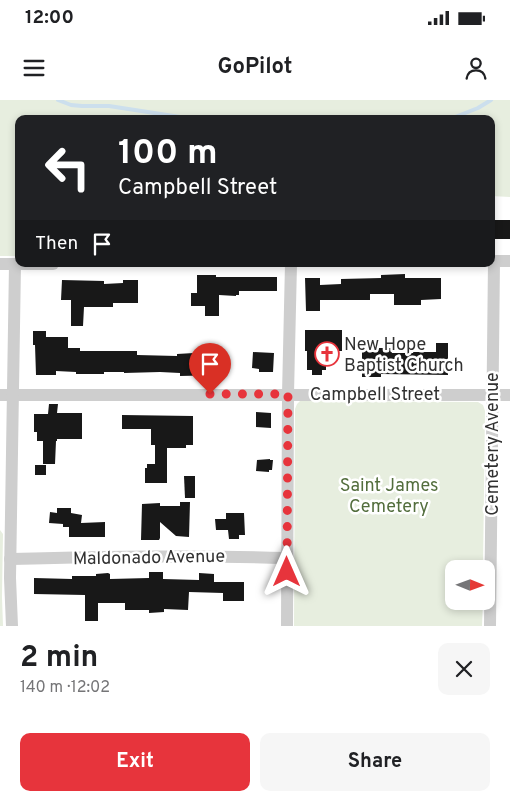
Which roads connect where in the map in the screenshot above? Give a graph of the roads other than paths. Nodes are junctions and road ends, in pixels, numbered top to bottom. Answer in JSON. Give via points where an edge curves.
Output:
{"nodes":[{"id":1,"x":495,"y":261,"type":"edge"},
{"id":2,"x":510,"y":261,"type":"edge"},
{"id":3,"x":0,"y":264,"type":"edge"},
{"id":4,"x":15,"y":264,"type":"joint"},
{"id":5,"x":291,"y":267,"type":"edge"},
{"id":6,"x":493,"y":267,"type":"edge"},
{"id":7,"x":288,"y":394,"type":"junction"},
{"id":8,"x":492,"y":394,"type":"junction"},
{"id":9,"x":510,"y":394,"type":"edge"},
{"id":10,"x":0,"y":395,"type":"edge"},
{"id":11,"x":13,"y":395,"type":"junction"},
{"id":12,"x":287,"y":558,"type":"junction"},
{"id":13,"x":10,"y":559,"type":"junction"},
{"id":14,"x":12,"y":626,"type":"edge"},
{"id":15,"x":287,"y":626,"type":"edge"},
{"id":16,"x":490,"y":626,"type":"edge"}],
"edges":[{"from":1,"to":2,"type":"street"},
{"from":3,"to":4,"type":"street"},
{"from":4,"to":11,"type":"street"},
{"from":5,"to":7,"type":"street"},
{"from":6,"to":8,"type":"street","name":"Cemetery Avenue"},
{"from":7,"to":8,"type":"street","name":"Campbell Street"},
{"from":7,"to":11,"type":"street","name":"Campbell Street"},
{"from":7,"to":12,"type":"street"},
{"from":8,"to":9,"type":"street","name":"Campbell Street"},
{"from":8,"to":16,"type":"street","name":"Cemetery Avenue"},
{"from":10,"to":11,"type":"street","name":"Campbell Street"},
{"from":11,"to":13,"type":"street"},
{"from":12,"to":13,"type":"street","name":"Maldonado Avenue","via":[[221,555]]},
{"from":12,"to":15,"type":"street"},
{"from":13,"to":14,"type":"street"}]}
